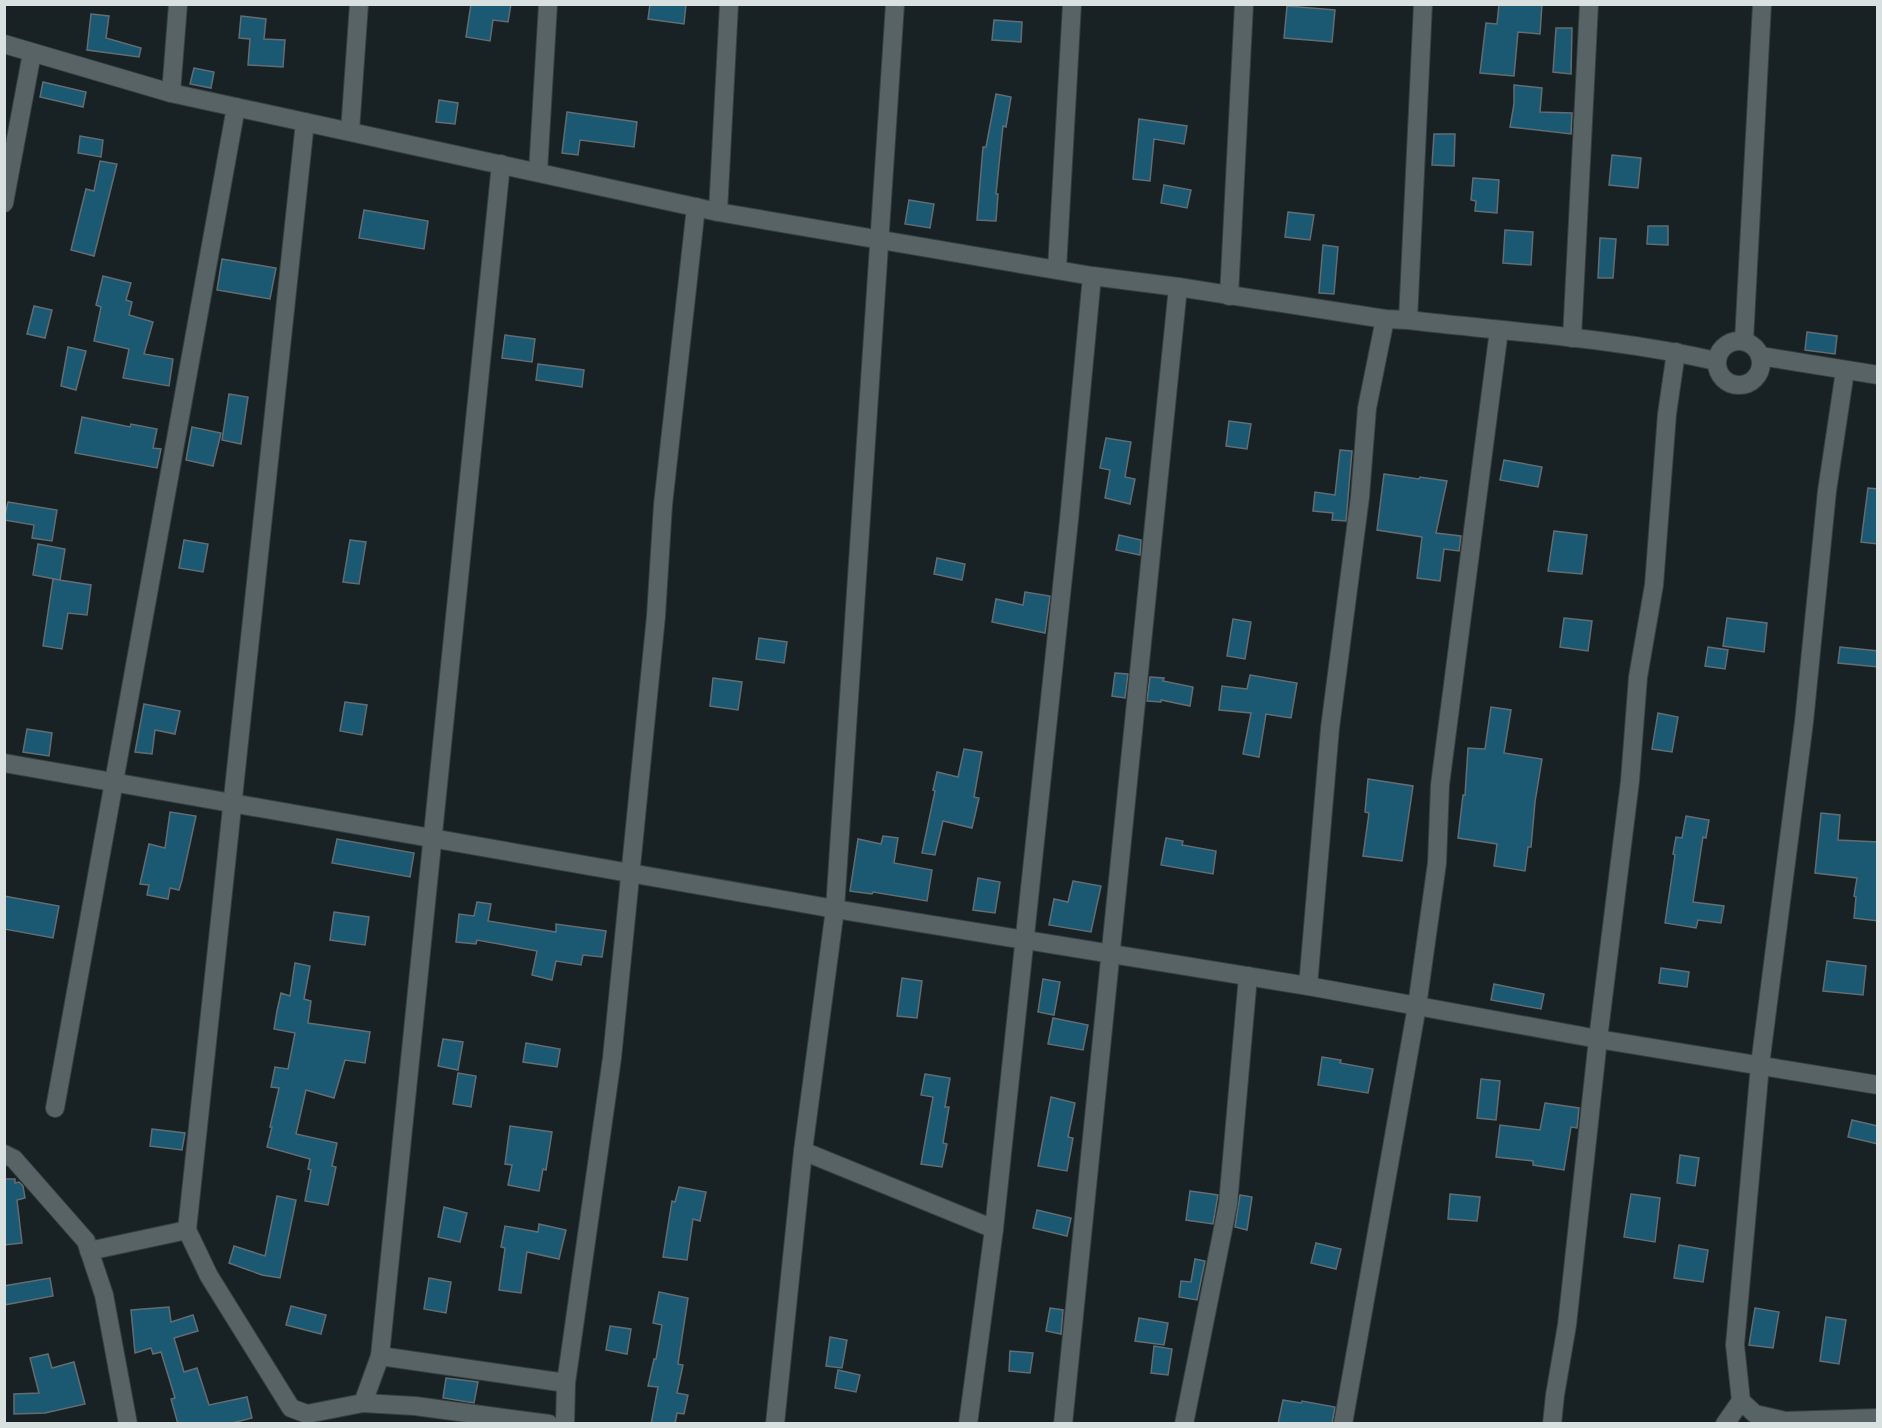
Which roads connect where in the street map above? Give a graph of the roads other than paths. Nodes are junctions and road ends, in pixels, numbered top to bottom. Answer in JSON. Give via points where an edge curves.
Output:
{"nodes":[{"id":1,"x":178,"y":4,"type":"edge"},
{"id":2,"x":359,"y":4,"type":"edge"},
{"id":3,"x":548,"y":4,"type":"edge"},
{"id":4,"x":729,"y":4,"type":"edge"},
{"id":5,"x":896,"y":4,"type":"edge"},
{"id":6,"x":1072,"y":4,"type":"edge"},
{"id":7,"x":1244,"y":4,"type":"edge"},
{"id":8,"x":1423,"y":4,"type":"edge"},
{"id":9,"x":1589,"y":4,"type":"edge"},
{"id":10,"x":1762,"y":4,"type":"edge"},
{"id":11,"x":4,"y":44,"type":"edge"},
{"id":12,"x":32,"y":52,"type":"junction"},
{"id":13,"x":171,"y":93,"type":"junction"},
{"id":14,"x":236,"y":107,"type":"junction"},
{"id":15,"x":305,"y":122,"type":"junction"},
{"id":16,"x":350,"y":131,"type":"junction"},
{"id":17,"x":501,"y":164,"type":"junction"},
{"id":18,"x":538,"y":172,"type":"junction"},
{"id":19,"x":4,"y":203,"type":"edge"},
{"id":20,"x":696,"y":207,"type":"junction"},
{"id":21,"x":718,"y":212,"type":"junction"},
{"id":22,"x":880,"y":239,"type":"junction"},
{"id":23,"x":1057,"y":269,"type":"junction"},
{"id":24,"x":1092,"y":276,"type":"junction"},
{"id":25,"x":1178,"y":287,"type":"junction"},
{"id":26,"x":1229,"y":296,"type":"junction"},
{"id":27,"x":1385,"y":319,"type":"junction"},
{"id":28,"x":1408,"y":320,"type":"junction"},
{"id":29,"x":1499,"y":330,"type":"junction"},
{"id":30,"x":1572,"y":338,"type":"junction"},
{"id":31,"x":1744,"y":341,"type":"junction"},
{"id":32,"x":1676,"y":352,"type":"junction"},
{"id":33,"x":1760,"y":356,"type":"junction"},
{"id":34,"x":1716,"y":361,"type":"junction"},
{"id":35,"x":1845,"y":371,"type":"junction"},
{"id":36,"x":1878,"y":375,"type":"edge"},
{"id":37,"x":4,"y":763,"type":"edge"},
{"id":38,"x":113,"y":782,"type":"junction"},
{"id":39,"x":233,"y":803,"type":"junction"},
{"id":40,"x":433,"y":839,"type":"junction"},
{"id":41,"x":631,"y":872,"type":"junction"},
{"id":42,"x":835,"y":909,"type":"junction"},
{"id":43,"x":1025,"y":941,"type":"junction"},
{"id":44,"x":1111,"y":953,"type":"junction"},
{"id":45,"x":1248,"y":976,"type":"junction"},
{"id":46,"x":1308,"y":986,"type":"junction"},
{"id":47,"x":1417,"y":1006,"type":"junction"},
{"id":48,"x":1598,"y":1039,"type":"junction"},
{"id":49,"x":1760,"y":1065,"type":"junction"},
{"id":50,"x":1878,"y":1085,"type":"edge"},
{"id":51,"x":55,"y":1108,"type":"dead end"},
{"id":52,"x":803,"y":1151,"type":"junction"},
{"id":53,"x":4,"y":1154,"type":"edge"},
{"id":54,"x":994,"y":1229,"type":"junction"},
{"id":55,"x":187,"y":1230,"type":"junction"},
{"id":56,"x":89,"y":1251,"type":"junction"},
{"id":57,"x":380,"y":1356,"type":"junction"},
{"id":58,"x":566,"y":1383,"type":"junction"},
{"id":59,"x":1741,"y":1401,"type":"junction"},
{"id":60,"x":363,"y":1403,"type":"junction"},
{"id":61,"x":1878,"y":1418,"type":"edge"},
{"id":62,"x":308,"y":1419,"type":"edge"},
{"id":63,"x":1843,"y":1422,"type":"edge"},
{"id":64,"x":128,"y":1424,"type":"edge"},
{"id":65,"x":549,"y":1424,"type":"edge"},
{"id":66,"x":565,"y":1424,"type":"edge"},
{"id":67,"x":775,"y":1424,"type":"edge"},
{"id":68,"x":968,"y":1424,"type":"edge"},
{"id":69,"x":1063,"y":1424,"type":"edge"},
{"id":70,"x":1184,"y":1424,"type":"edge"},
{"id":71,"x":1343,"y":1424,"type":"edge"},
{"id":72,"x":1552,"y":1424,"type":"edge"},
{"id":73,"x":1725,"y":1424,"type":"edge"}],
"edges":[{"from":1,"to":13,"type":"street"},
{"from":2,"to":16,"type":"street"},
{"from":3,"to":18,"type":"street"},
{"from":4,"to":21,"type":"street"},
{"from":5,"to":22,"type":"street"},
{"from":6,"to":23,"type":"street"},
{"from":7,"to":26,"type":"street"},
{"from":8,"to":28,"type":"street"},
{"from":9,"to":30,"type":"street"},
{"from":10,"to":31,"type":"street"},
{"from":11,"to":12,"type":"street"},
{"from":12,"to":13,"type":"street"},
{"from":12,"to":19,"type":"street"},
{"from":13,"to":14,"type":"street"},
{"from":14,"to":15,"type":"street"},
{"from":14,"to":38,"type":"street"},
{"from":15,"to":16,"type":"street"},
{"from":15,"to":39,"type":"street"},
{"from":16,"to":17,"type":"street"},
{"from":17,"to":18,"type":"street"},
{"from":17,"to":40,"type":"street"},
{"from":18,"to":20,"type":"street"},
{"from":20,"to":21,"type":"street"},
{"from":20,"to":41,"type":"street","via":[[663,505]]},
{"from":21,"to":22,"type":"street"},
{"from":22,"to":23,"type":"street"},
{"from":22,"to":42,"type":"street"},
{"from":23,"to":24,"type":"street"},
{"from":24,"to":25,"type":"street"},
{"from":24,"to":43,"type":"street"},
{"from":25,"to":26,"type":"street"},
{"from":25,"to":44,"type":"street"},
{"from":26,"to":27,"type":"street"},
{"from":27,"to":28,"type":"street"},
{"from":27,"to":46,"type":"street","via":[[1367,408],[1360,497],[1330,728]]},
{"from":28,"to":29,"type":"street"},
{"from":29,"to":30,"type":"street"},
{"from":29,"to":47,"type":"street","via":[[1440,785],[1437,862]]},
{"from":30,"to":32,"type":"street"},
{"from":31,"to":33,"type":"street"},
{"from":31,"to":34,"type":"street","via":[[1729,342]]},
{"from":32,"to":34,"type":"street"},
{"from":32,"to":48,"type":"street","via":[[1667,414],[1654,585],[1638,677],[1630,781]]},
{"from":33,"to":34,"type":"street","via":[[1759,372],[1741,385],[1733,385],[1720,376]]},
{"from":33,"to":35,"type":"street"},
{"from":35,"to":36,"type":"street"},
{"from":35,"to":49,"type":"street","via":[[1827,491],[1804,722]]},
{"from":37,"to":38,"type":"street"},
{"from":38,"to":39,"type":"street"},
{"from":38,"to":51,"type":"street"},
{"from":39,"to":40,"type":"street"},
{"from":39,"to":55,"type":"street"},
{"from":40,"to":41,"type":"street"},
{"from":40,"to":57,"type":"street"},
{"from":41,"to":42,"type":"street"},
{"from":41,"to":58,"type":"street","via":[[612,1058]]},
{"from":42,"to":43,"type":"street"},
{"from":42,"to":52,"type":"street"},
{"from":43,"to":44,"type":"street"},
{"from":43,"to":54,"type":"street"},
{"from":44,"to":45,"type":"street"},
{"from":44,"to":69,"type":"street"},
{"from":45,"to":46,"type":"street"},
{"from":45,"to":70,"type":"street","via":[[1228,1204]]},
{"from":46,"to":47,"type":"street"},
{"from":47,"to":48,"type":"street"},
{"from":47,"to":71,"type":"street"},
{"from":48,"to":49,"type":"street"},
{"from":48,"to":72,"type":"street","via":[[1567,1324]]},
{"from":49,"to":50,"type":"street"},
{"from":49,"to":59,"type":"street","via":[[1735,1345]]},
{"from":52,"to":54,"type":"street"},
{"from":52,"to":67,"type":"street"},
{"from":53,"to":56,"type":"street","via":[[14,1159],[86,1241]]},
{"from":54,"to":68,"type":"street"},
{"from":55,"to":56,"type":"street"},
{"from":55,"to":62,"type":"street","via":[[209,1276],[291,1408]]},
{"from":56,"to":64,"type":"street","via":[[104,1295]]},
{"from":57,"to":58,"type":"street"},
{"from":57,"to":60,"type":"street"},
{"from":58,"to":66,"type":"street"},
{"from":59,"to":63,"type":"street","via":[[1755,1414],[1785,1421]]},
{"from":59,"to":73,"type":"street"},
{"from":60,"to":62,"type":"street"},
{"from":60,"to":65,"type":"street"},
{"from":61,"to":63,"type":"street"}]}
